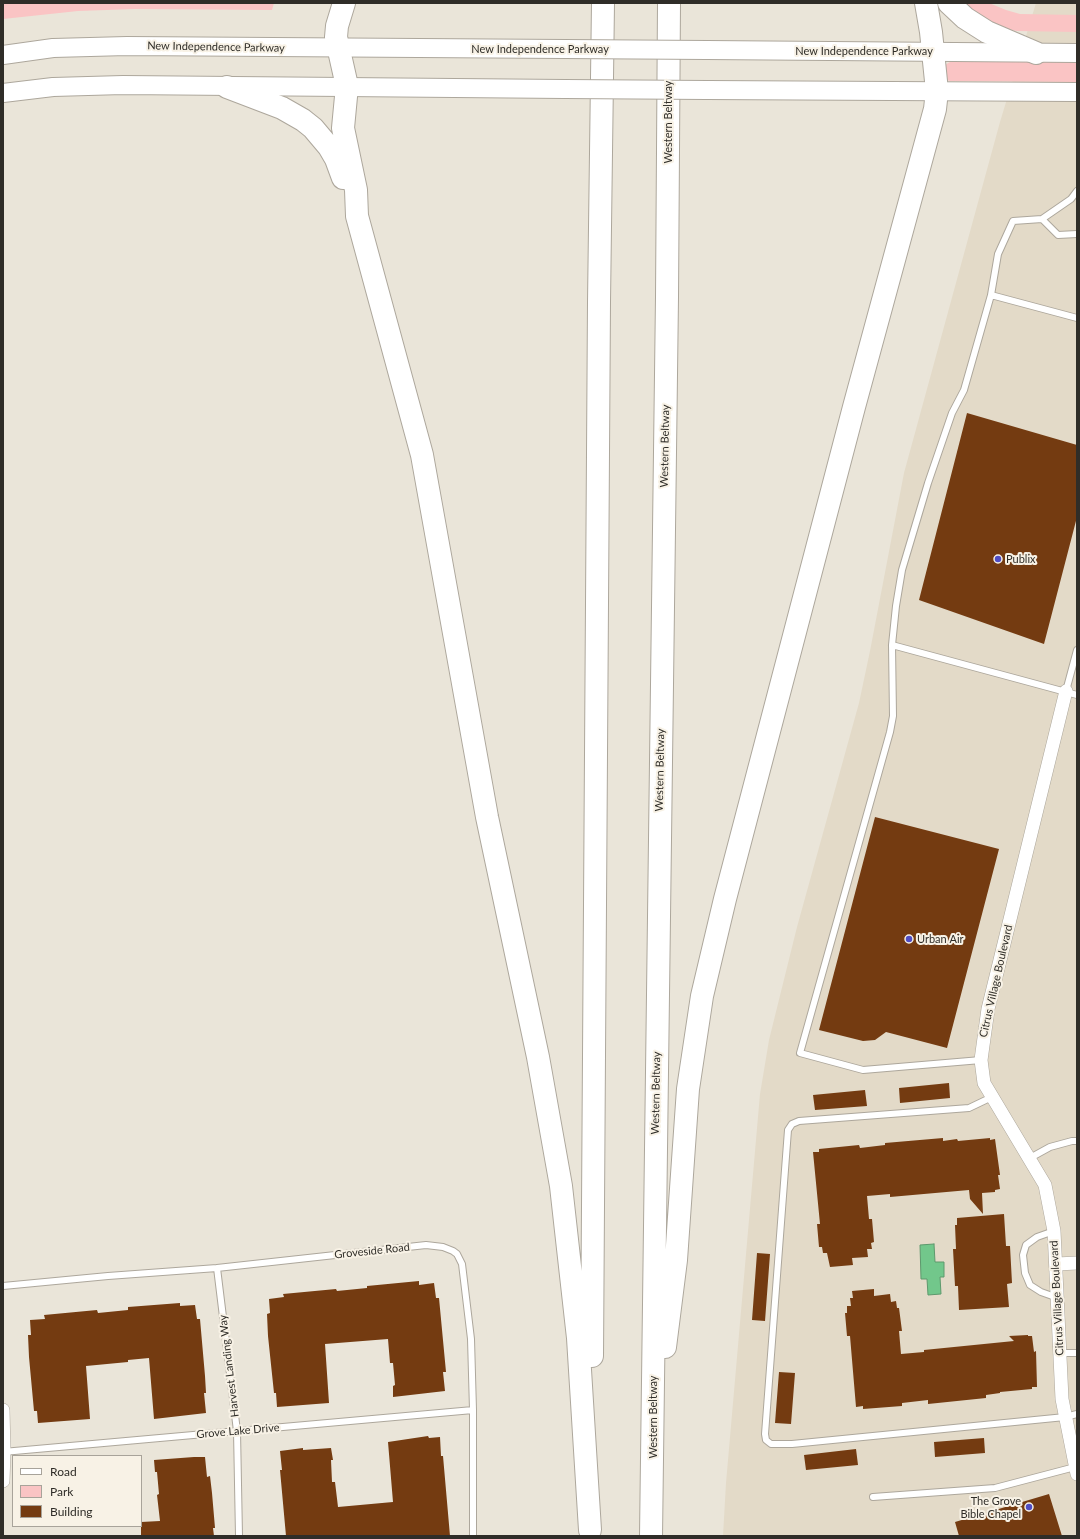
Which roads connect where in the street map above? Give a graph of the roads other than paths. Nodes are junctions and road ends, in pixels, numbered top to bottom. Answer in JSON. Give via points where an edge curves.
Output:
{"nodes":[{"id":1,"x":344,"y":3,"type":"edge"},
{"id":2,"x":603,"y":3,"type":"edge"},
{"id":3,"x":669,"y":3,"type":"edge"},
{"id":4,"x":926,"y":3,"type":"edge"},
{"id":5,"x":949,"y":3,"type":"edge"},
{"id":6,"x":339,"y":48,"type":"junction"},
{"id":7,"x":933,"y":52,"type":"junction"},
{"id":8,"x":1036,"y":53,"type":"junction"},
{"id":9,"x":1077,"y":53,"type":"edge"},
{"id":10,"x":3,"y":55,"type":"edge"},
{"id":11,"x":347,"y":86,"type":"junction"},
{"id":12,"x":227,"y":87,"type":"junction"},
{"id":13,"x":937,"y":91,"type":"junction"},
{"id":14,"x":1077,"y":92,"type":"edge"},
{"id":15,"x":3,"y":93,"type":"edge"},
{"id":16,"x":1077,"y":191,"type":"edge"},
{"id":17,"x":357,"y":216,"type":"junction"},
{"id":18,"x":1042,"y":220,"type":"junction"},
{"id":19,"x":1077,"y":234,"type":"edge"},
{"id":20,"x":990,"y":295,"type":"junction"},
{"id":21,"x":1077,"y":318,"type":"edge"},
{"id":22,"x":892,"y":646,"type":"junction"},
{"id":23,"x":1077,"y":650,"type":"edge"},
{"id":24,"x":1072,"y":693,"type":"edge"},
{"id":25,"x":981,"y":1060,"type":"junction"},
{"id":26,"x":992,"y":1097,"type":"junction"},
{"id":27,"x":1077,"y":1141,"type":"edge"},
{"id":28,"x":1030,"y":1158,"type":"junction"},
{"id":29,"x":1054,"y":1231,"type":"junction"},
{"id":30,"x":1077,"y":1263,"type":"edge"},
{"id":31,"x":1057,"y":1264,"type":"junction"},
{"id":32,"x":217,"y":1268,"type":"junction"},
{"id":33,"x":3,"y":1286,"type":"edge"},
{"id":34,"x":1058,"y":1298,"type":"junction"},
{"id":35,"x":1060,"y":1353,"type":"junction"},
{"id":36,"x":1077,"y":1353,"type":"edge"},
{"id":37,"x":3,"y":1410,"type":"edge"},
{"id":38,"x":473,"y":1410,"type":"junction"},
{"id":39,"x":1071,"y":1415,"type":"edge"},
{"id":40,"x":237,"y":1431,"type":"junction"},
{"id":41,"x":653,"y":1451,"type":"junction"},
{"id":42,"x":4,"y":1452,"type":"edge"},
{"id":43,"x":1076,"y":1471,"type":"edge"},
{"id":44,"x":3,"y":1481,"type":"edge"},
{"id":45,"x":873,"y":1497,"type":"dead end"},
{"id":46,"x":590,"y":1533,"type":"edge"},
{"id":47,"x":239,"y":1536,"type":"edge"},
{"id":48,"x":473,"y":1536,"type":"edge"},
{"id":49,"x":651,"y":1536,"type":"edge"}],
"edges":[{"from":1,"to":6,"type":"highway","via":[[337,26]]},
{"from":2,"to":46,"type":"highway"},
{"from":3,"to":41,"type":"highway","name":"Western Beltway"},
{"from":4,"to":7,"type":"highway"},
{"from":5,"to":8,"type":"highway","via":[[964,18],[987,32]]},
{"from":6,"to":7,"type":"main road","name":"New Independence Parkway","bridge":true},
{"from":6,"to":10,"type":"main road","name":"New Independence Parkway","via":[[127,46],[53,48]]},
{"from":6,"to":11,"type":"highway"},
{"from":7,"to":8,"type":"main road","name":"New Independence Parkway"},
{"from":7,"to":13,"type":"highway"},
{"from":8,"to":9,"type":"main road","name":"New Independence Parkway"},
{"from":11,"to":12,"type":"main road"},
{"from":11,"to":13,"type":"main road","bridge":true},
{"from":11,"to":17,"type":"highway","via":[[343,128],[356,190]]},
{"from":12,"to":15,"type":"main road","via":[[115,85],[53,87]]},
{"from":12,"to":17,"type":"highway","via":[[293,114],[313,128],[336,159]]},
{"from":13,"to":14,"type":"main road"},
{"from":13,"to":41,"type":"highway","via":[[935,109],[846,438],[702,996],[688,1090],[676,1260]]},
{"from":16,"to":18,"type":"lane","via":[[1071,199]]},
{"from":17,"to":46,"type":"highway","via":[[422,455],[487,817],[538,1057],[561,1186],[577,1330]]},
{"from":18,"to":19,"type":"lane","via":[[1058,234]]},
{"from":18,"to":20,"type":"lane","via":[[1013,221],[998,254]]},
{"from":20,"to":21,"type":"lane"},
{"from":20,"to":22,"type":"lane","via":[[964,390],[952,413],[902,570]]},
{"from":22,"to":24,"type":"lane"},
{"from":22,"to":25,"type":"lane","via":[[893,716],[890,732],[800,1053],[863,1070]]},
{"from":23,"to":24,"type":"lane"},
{"from":24,"to":25,"type":"street","name":"Citrus Village Boulevard","via":[[988,1009]]},
{"from":25,"to":26,"type":"street","name":"Citrus Village Boulevard","via":[[984,1083]]},
{"from":26,"to":28,"type":"street","name":"Citrus Village Boulevard"},
{"from":26,"to":39,"type":"lane","via":[[968,1108],[799,1121],[792,1124],[788,1130],[766,1440],[771,1444],[797,1444]]},
{"from":27,"to":28,"type":"lane","via":[[1050,1147]]},
{"from":28,"to":29,"type":"street","name":"Citrus Village Boulevard","via":[[1045,1185]]},
{"from":29,"to":31,"type":"street","name":"Citrus Village Boulevard"},
{"from":29,"to":34,"type":"lane","via":[[1037,1237],[1026,1245],[1023,1255],[1025,1273],[1030,1285]]},
{"from":30,"to":31,"type":"street"},
{"from":31,"to":34,"type":"street","name":"Citrus Village Boulevard"},
{"from":32,"to":33,"type":"lane","name":"Groveside Road"},
{"from":32,"to":38,"type":"lane","name":"Groveside Road","via":[[426,1245],[453,1251],[462,1264],[471,1339]]},
{"from":32,"to":40,"type":"lane","name":"Harvest Landing Way"},
{"from":34,"to":35,"type":"street","name":"Citrus Village Boulevard"},
{"from":35,"to":36,"type":"lane"},
{"from":35,"to":39,"type":"street","name":"Citrus Village Boulevard","via":[[1062,1399]]},
{"from":37,"to":42,"type":"street"},
{"from":38,"to":40,"type":"lane","name":"Grove Lake Drive"},
{"from":38,"to":48,"type":"lane","name":"Groveside Road"},
{"from":39,"to":43,"type":"street","name":"Citrus Village Boulevard"},
{"from":40,"to":42,"type":"lane","name":"Grove Lake Drive"},
{"from":40,"to":47,"type":"lane","name":"Harvest Landing Way"},
{"from":41,"to":49,"type":"highway","name":"Western Beltway"},
{"from":42,"to":44,"type":"street"},
{"from":43,"to":45,"type":"lane","via":[[995,1488]]}]}
